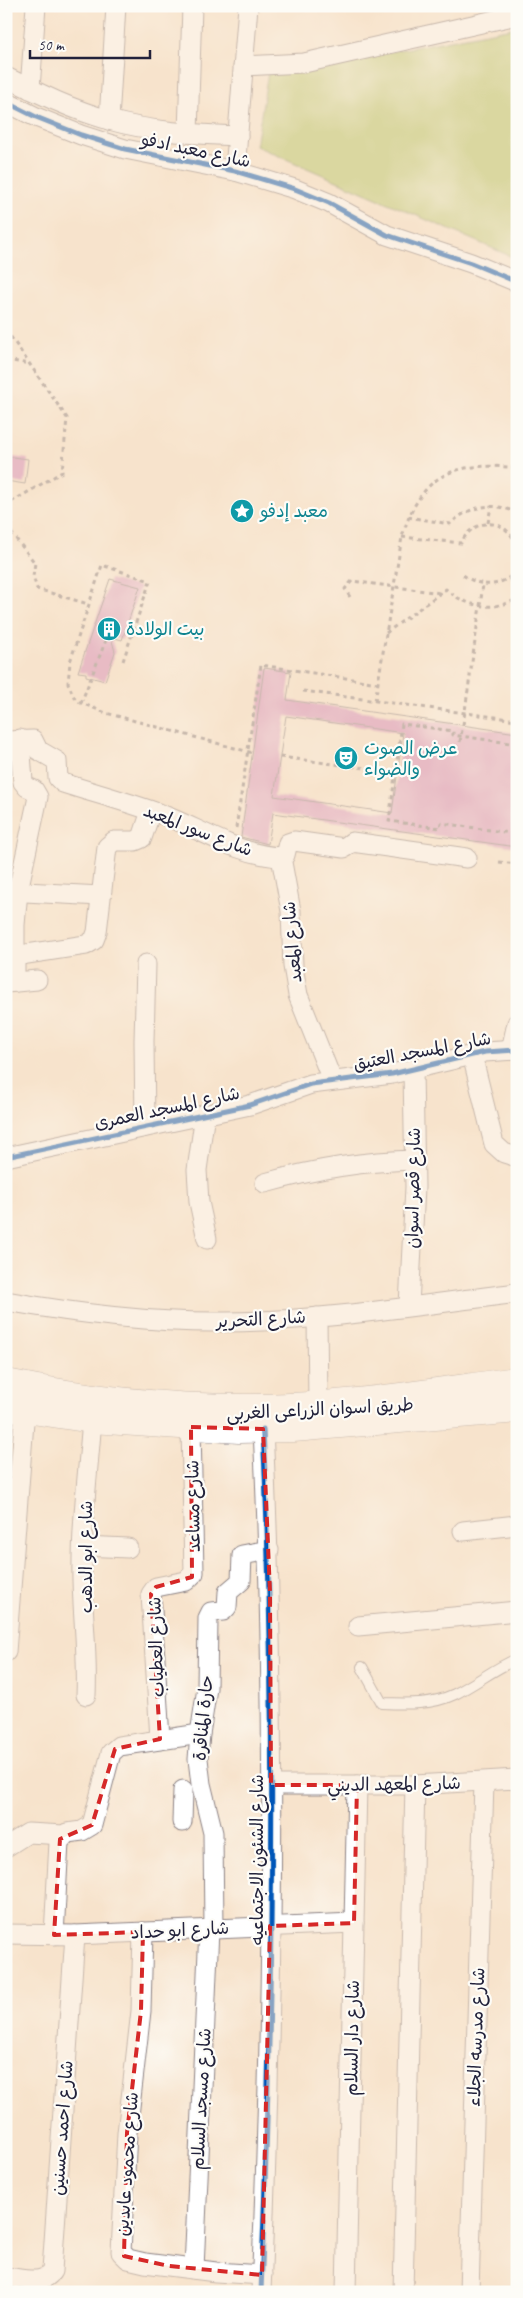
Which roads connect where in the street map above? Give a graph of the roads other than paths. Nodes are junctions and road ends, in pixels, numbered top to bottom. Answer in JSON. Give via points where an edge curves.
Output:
{"nodes":[{"id":1,"x":36,"y":6,"type":"edge"},
{"id":2,"x":116,"y":6,"type":"edge"},
{"id":3,"x":192,"y":6,"type":"edge"},
{"id":4,"x":248,"y":6,"type":"edge"},
{"id":5,"x":517,"y":15,"type":"edge"},
{"id":6,"x":244,"y":66,"type":"junction"},
{"id":7,"x":6,"y":77,"type":"edge"},
{"id":8,"x":30,"y":89,"type":"junction"},
{"id":9,"x":6,"y":102,"type":"edge"},
{"id":10,"x":109,"y":120,"type":"junction"},
{"id":11,"x":188,"y":133,"type":"junction"},
{"id":12,"x":238,"y":136,"type":"junction"},
{"id":13,"x":236,"y":171,"type":"junction"},
{"id":14,"x":517,"y":282,"type":"edge"},
{"id":15,"x":13,"y":740,"type":"edge"},
{"id":16,"x":151,"y":811,"type":"junction"},
{"id":17,"x":281,"y":857,"type":"junction"},
{"id":18,"x":467,"y":858,"type":"dead end"},
{"id":19,"x":12,"y":891,"type":"edge"},
{"id":20,"x":101,"y":896,"type":"junction"},
{"id":21,"x":14,"y":956,"type":"junction"},
{"id":22,"x":146,"y":964,"type":"dead end"},
{"id":23,"x":37,"y":980,"type":"dead end"},
{"id":24,"x":10,"y":982,"type":"edge"},
{"id":25,"x":517,"y":1023,"type":"edge"},
{"id":26,"x":514,"y":1050,"type":"edge"},
{"id":27,"x":472,"y":1055,"type":"junction"},
{"id":28,"x":413,"y":1070,"type":"junction"},
{"id":29,"x":332,"y":1080,"type":"junction"},
{"id":30,"x":205,"y":1114,"type":"junction"},
{"id":31,"x":145,"y":1127,"type":"junction"},
{"id":32,"x":517,"y":1156,"type":"edge"},
{"id":33,"x":6,"y":1158,"type":"edge"},
{"id":34,"x":415,"y":1160,"type":"junction"},
{"id":35,"x":265,"y":1183,"type":"dead end"},
{"id":36,"x":207,"y":1239,"type":"dead end"},
{"id":37,"x":517,"y":1293,"type":"edge"},
{"id":38,"x":6,"y":1301,"type":"edge"},
{"id":39,"x":409,"y":1306,"type":"junction"},
{"id":40,"x":317,"y":1317,"type":"junction"},
{"id":41,"x":517,"y":1381,"type":"edge"},
{"id":42,"x":6,"y":1383,"type":"edge"},
{"id":43,"x":59,"y":1404,"type":"junction"},
{"id":44,"x":318,"y":1405,"type":"junction"},
{"id":45,"x":16,"y":1408,"type":"edge"},
{"id":46,"x":517,"y":1409,"type":"edge"},
{"id":47,"x":92,"y":1419,"type":"junction"},
{"id":48,"x":191,"y":1427,"type":"junction"},
{"id":49,"x":263,"y":1429,"type":"junction"},
{"id":50,"x":517,"y":1525,"type":"edge"},
{"id":51,"x":463,"y":1531,"type":"dead end"},
{"id":52,"x":83,"y":1546,"type":"junction"},
{"id":53,"x":128,"y":1548,"type":"dead end"},
{"id":54,"x":269,"y":1550,"type":"junction"},
{"id":55,"x":186,"y":1581,"type":"joint"},
{"id":56,"x":517,"y":1611,"type":"edge"},
{"id":57,"x":358,"y":1626,"type":"dead end"},
{"id":58,"x":6,"y":1652,"type":"edge"},
{"id":59,"x":517,"y":1659,"type":"edge"},
{"id":60,"x":362,"y":1666,"type":"dead end"},
{"id":61,"x":86,"y":1695,"type":"dead end"},
{"id":62,"x":200,"y":1734,"type":"junction"},
{"id":63,"x":160,"y":1740,"type":"junction"},
{"id":64,"x":517,"y":1779,"type":"edge"},
{"id":65,"x":484,"y":1782,"type":"junction"},
{"id":66,"x":271,"y":1785,"type":"junction"},
{"id":67,"x":357,"y":1785,"type":"junction"},
{"id":68,"x":415,"y":1785,"type":"junction"},
{"id":69,"x":204,"y":1796,"type":"junction"},
{"id":70,"x":182,"y":1822,"type":"dead end"},
{"id":71,"x":64,"y":1834,"type":"junction"},
{"id":72,"x":6,"y":1847,"type":"edge"},
{"id":73,"x":354,"y":1922,"type":"junction"},
{"id":74,"x":270,"y":1926,"type":"junction"},
{"id":75,"x":211,"y":1929,"type":"junction"},
{"id":76,"x":143,"y":1932,"type":"junction"},
{"id":77,"x":6,"y":1934,"type":"edge"},
{"id":78,"x":54,"y":1935,"type":"junction"},
{"id":79,"x":75,"y":1935,"type":"junction"},
{"id":80,"x":194,"y":2269,"type":"junction"},
{"id":81,"x":6,"y":2277,"type":"edge"},
{"id":82,"x":262,"y":2283,"type":"edge"},
{"id":83,"x":346,"y":2292,"type":"edge"},
{"id":84,"x":403,"y":2292,"type":"edge"},
{"id":85,"x":469,"y":2292,"type":"edge"}],
"edges":[{"from":1,"to":8,"type":"street"},
{"from":2,"to":10,"type":"street"},
{"from":3,"to":11,"type":"street"},
{"from":4,"to":6,"type":"street"},
{"from":5,"to":6,"type":"street","via":[[304,63]]},
{"from":6,"to":12,"type":"street"},
{"from":7,"to":8,"type":"street"},
{"from":8,"to":10,"type":"street"},
{"from":9,"to":13,"type":"street","name":"شارع معبد ادفو","via":[[81,135],[125,149]]},
{"from":10,"to":11,"type":"street"},
{"from":11,"to":12,"type":"street"},
{"from":12,"to":13,"type":"street"},
{"from":13,"to":14,"type":"street","name":"شارع معبد ادفو","via":[[311,195],[387,235]]},
{"from":15,"to":16,"type":"street","name":"شارع سور المعبد","via":[[33,740],[38,750],[57,761],[58,778],[63,784]]},
{"from":15,"to":19,"type":"street","via":[[22,782],[38,797]]},
{"from":16,"to":17,"type":"street","name":"شارع سور المعبد","via":[[231,846]]},
{"from":16,"to":20,"type":"street","via":[[142,838],[114,841],[109,845]]},
{"from":17,"to":18,"type":"street","via":[[285,855],[288,843],[296,841],[344,848],[352,842]]},
{"from":17,"to":29,"type":"street","name":"شارع المعبد","via":[[291,911],[292,966],[298,995]]},
{"from":19,"to":20,"type":"street"},
{"from":19,"to":21,"type":"street"},
{"from":20,"to":21,"type":"street","via":[[97,932],[90,943]]},
{"from":21,"to":24,"type":"street"},
{"from":22,"to":31,"type":"street"},
{"from":23,"to":24,"type":"street"},
{"from":25,"to":26,"type":"street"},
{"from":26,"to":27,"type":"street","name":"شارع المسجد العتيق"},
{"from":27,"to":28,"type":"street","name":"شارع المسجد العتيق"},
{"from":27,"to":32,"type":"street","via":[[494,1144],[504,1153]]},
{"from":28,"to":29,"type":"street","name":"شارع المسجد العتيق"},
{"from":28,"to":34,"type":"street","name":"شارع قصر اسوان"},
{"from":29,"to":30,"type":"street","name":"شارع المسجد العمرى"},
{"from":30,"to":31,"type":"street","name":"شارع المسجد العمرى"},
{"from":30,"to":36,"type":"street","via":[[197,1170],[199,1202]]},
{"from":31,"to":33,"type":"street","name":"شارع المسجد العمرى"},
{"from":34,"to":35,"type":"street","via":[[332,1166]]},
{"from":34,"to":39,"type":"street","name":"شارع قصر اسوان"},
{"from":37,"to":39,"type":"street","name":"شارع التحرير"},
{"from":38,"to":40,"type":"street","name":"شارع التحرير","via":[[89,1315],[162,1321],[226,1322]]},
{"from":39,"to":40,"type":"street","name":"شارع التحرير"},
{"from":40,"to":44,"type":"street"},
{"from":41,"to":44,"type":"main road","name":"طريق اسوان الزراعى الغربى"},
{"from":42,"to":43,"type":"main road","name":"طريق اسوان الزراعى الغربى"},
{"from":43,"to":44,"type":"main road","name":"طريق اسوان الزراعى الغربى"},
{"from":43,"to":45,"type":"main road","name":"طريق اسوان الزراعى الغربى"},
{"from":43,"to":47,"type":"main road","name":"طريق اسوان الزراعى الغربى"},
{"from":45,"to":58,"type":"street"},
{"from":46,"to":49,"type":"main road","name":"طريق اسوان الزراعى الغربى"},
{"from":47,"to":48,"type":"main road","name":"طريق اسوان الزراعى الغربى"},
{"from":47,"to":52,"type":"street","name":"شارع ابو الدهب"},
{"from":48,"to":49,"type":"main road","name":"طريق اسوان الزراعى الغربى"},
{"from":48,"to":55,"type":"street","name":"شارع مساعد","via":[[194,1569],[192,1577]]},
{"from":49,"to":54,"type":"street","name":"شارع الشئون الاجتماعيه"},
{"from":50,"to":51,"type":"street"},
{"from":52,"to":53,"type":"street"},
{"from":52,"to":61,"type":"street","name":"شارع ابو الدهب"},
{"from":54,"to":62,"type":"street","name":"حارة المناقرة","via":[[242,1555],[240,1581],[228,1592],[227,1607],[223,1611],[211,1612],[208,1618],[207,1688]]},
{"from":54,"to":66,"type":"street","name":"شارع الشئون الاجتماعيه"},
{"from":55,"to":63,"type":"street","name":"شارع العطياب","via":[[159,1586],[150,1594]]},
{"from":56,"to":57,"type":"street"},
{"from":59,"to":60,"type":"lane","via":[[454,1694],[420,1704],[382,1703]]},
{"from":62,"to":63,"type":"street"},
{"from":62,"to":69,"type":"street","name":"حارة المناقرة","via":[[199,1772]]},
{"from":63,"to":71,"type":"street","via":[[115,1749],[109,1758],[92,1825],[82,1831]]},
{"from":64,"to":65,"type":"street","name":"شارع المعهد الديني"},
{"from":65,"to":68,"type":"street","name":"شارع المعهد الديني"},
{"from":65,"to":85,"type":"street","name":"شارع مدرسه الجلاء"},
{"from":66,"to":67,"type":"street","name":"شارع المعهد الديني"},
{"from":66,"to":74,"type":"street","name":"شارع الشئون الاجتماعيه"},
{"from":67,"to":68,"type":"street","name":"شارع المعهد الديني"},
{"from":67,"to":73,"type":"street","name":"شارع دار السلام"},
{"from":68,"to":84,"type":"street"},
{"from":69,"to":70,"type":"street","via":[[183,1793]]},
{"from":69,"to":75,"type":"street","name":"حارة المناقرة","via":[[214,1833]]},
{"from":71,"to":72,"type":"street","via":[[28,1833]]},
{"from":71,"to":78,"type":"street","via":[[59,1845]]},
{"from":73,"to":74,"type":"street","name":"شارع ابو حداد"},
{"from":73,"to":83,"type":"street","name":"شارع دار السلام"},
{"from":74,"to":75,"type":"street","name":"شارع ابو حداد"},
{"from":74,"to":82,"type":"street","name":"شارع الشئون الاجتماعيه"},
{"from":75,"to":76,"type":"street","name":"شارع ابو حداد"},
{"from":75,"to":80,"type":"street","name":"شارع مسجد السلام"},
{"from":76,"to":79,"type":"street","name":"شارع ابو حداد"},
{"from":76,"to":80,"type":"street","name":"شارع محمود عابدين","via":[[141,2012],[127,2132],[121,2252],[132,2260]]},
{"from":77,"to":78,"type":"street","name":"شارع ابو حداد"},
{"from":78,"to":79,"type":"street","name":"شارع ابو حداد"},
{"from":79,"to":81,"type":"street","name":"شارع احمد حسنين","via":[[52,2271],[41,2280]]},
{"from":80,"to":82,"type":"street","name":"شارع محمود عابدين"}]}
